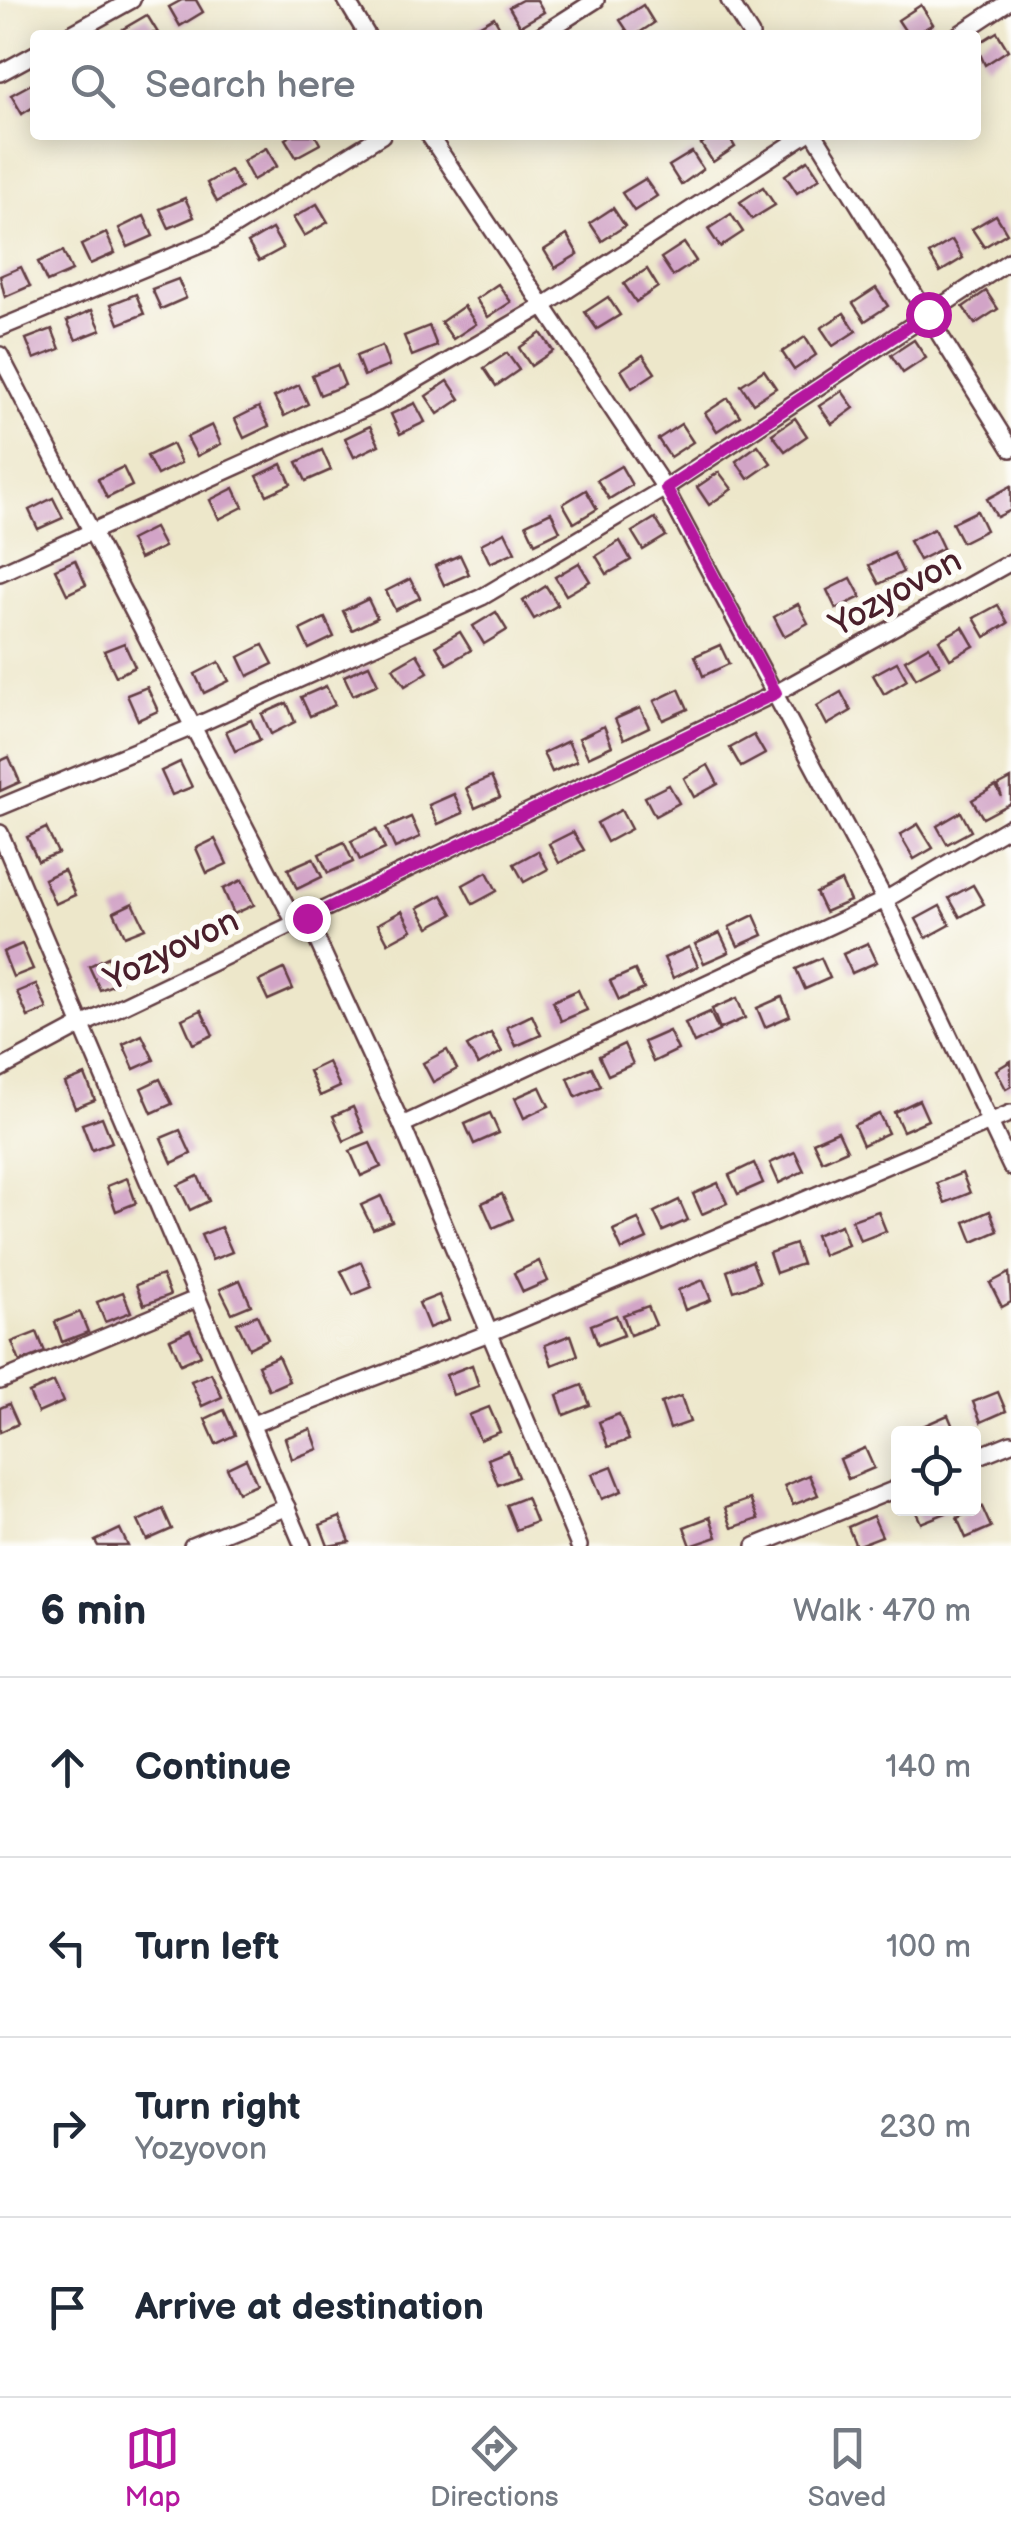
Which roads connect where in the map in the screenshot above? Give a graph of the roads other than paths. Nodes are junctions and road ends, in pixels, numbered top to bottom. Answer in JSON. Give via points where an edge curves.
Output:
{"nodes":[{"id":1,"x":132,"y":0,"type":"edge"},
{"id":2,"x":346,"y":0,"type":"edge"},
{"id":3,"x":596,"y":0,"type":"edge"},
{"id":4,"x":729,"y":0,"type":"edge"},
{"id":5,"x":1011,"y":0,"type":"edge"},
{"id":6,"x":78,"y":30,"type":"edge"},
{"id":7,"x":364,"y":30,"type":"edge"},
{"id":8,"x":549,"y":30,"type":"edge"},
{"id":9,"x":749,"y":30,"type":"edge"},
{"id":10,"x":966,"y":30,"type":"edge"},
{"id":11,"x":30,"y":57,"type":"edge"},
{"id":12,"x":0,"y":74,"type":"edge"},
{"id":13,"x":374,"y":140,"type":"edge"},
{"id":14,"x":432,"y":140,"type":"edge"},
{"id":15,"x":796,"y":140,"type":"edge"},
{"id":16,"x":818,"y":140,"type":"edge"},
{"id":17,"x":1011,"y":260,"type":"edge"},
{"id":18,"x":543,"y":306,"type":"junction"},
{"id":19,"x":928,"y":314,"type":"junction"},
{"id":20,"x":0,"y":328,"type":"edge"},
{"id":21,"x":0,"y":355,"type":"edge"},
{"id":22,"x":1011,"y":449,"type":"edge"},
{"id":23,"x":666,"y":488,"type":"junction"},
{"id":24,"x":94,"y":533,"type":"junction"},
{"id":25,"x":1011,"y":562,"type":"edge"},
{"id":26,"x":0,"y":573,"type":"edge"},
{"id":27,"x":776,"y":693,"type":"junction"},
{"id":28,"x":195,"y":726,"type":"junction"},
{"id":29,"x":0,"y":807,"type":"edge"},
{"id":30,"x":1011,"y":826,"type":"edge"},
{"id":31,"x":0,"y":833,"type":"edge"},
{"id":32,"x":885,"y":900,"type":"junction"},
{"id":33,"x":301,"y":920,"type":"junction"},
{"id":34,"x":82,"y":1025,"type":"junction"},
{"id":35,"x":0,"y":1069,"type":"edge"},
{"id":36,"x":1011,"y":1113,"type":"edge"},
{"id":37,"x":990,"y":1124,"type":"junction"},
{"id":38,"x":402,"y":1126,"type":"junction"},
{"id":39,"x":1011,"y":1167,"type":"edge"},
{"id":40,"x":196,"y":1299,"type":"junction"},
{"id":41,"x":488,"y":1333,"type":"junction"},
{"id":42,"x":0,"y":1382,"type":"edge"},
{"id":43,"x":253,"y":1424,"type":"junction"},
{"id":44,"x":1011,"y":1443,"type":"edge"},
{"id":45,"x":981,"y":1455,"type":"edge"},
{"id":46,"x":891,"y":1491,"type":"edge"},
{"id":47,"x":287,"y":1506,"type":"junction"},
{"id":48,"x":192,"y":1546,"type":"edge"},
{"id":49,"x":303,"y":1546,"type":"edge"},
{"id":50,"x":579,"y":1546,"type":"edge"},
{"id":51,"x":755,"y":1546,"type":"edge"}],
"edges":[{"from":1,"to":6,"type":"street"},
{"from":2,"to":7,"type":"street"},
{"from":3,"to":8,"type":"street"},
{"from":4,"to":9,"type":"street"},
{"from":5,"to":10,"type":"street"},
{"from":11,"to":12,"type":"street"},
{"from":13,"to":20,"type":"street","via":[[212,240]]},
{"from":14,"to":18,"type":"street"},
{"from":15,"to":18,"type":"street"},
{"from":16,"to":19,"type":"street"},
{"from":17,"to":19,"type":"street"},
{"from":18,"to":23,"type":"street"},
{"from":18,"to":24,"type":"street","via":[[377,403]]},
{"from":19,"to":22,"type":"street"},
{"from":19,"to":23,"type":"street"},
{"from":21,"to":24,"type":"street"},
{"from":23,"to":27,"type":"street"},
{"from":23,"to":28,"type":"street","via":[[482,597]]},
{"from":24,"to":26,"type":"street"},
{"from":24,"to":28,"type":"street"},
{"from":25,"to":27,"type":"street","name":"Yozyovon"},
{"from":27,"to":32,"type":"street"},
{"from":27,"to":33,"type":"street","name":"Yozyovon"},
{"from":28,"to":29,"type":"street"},
{"from":28,"to":33,"type":"street"},
{"from":30,"to":32,"type":"street"},
{"from":31,"to":34,"type":"street"},
{"from":32,"to":37,"type":"street"},
{"from":32,"to":38,"type":"street"},
{"from":33,"to":34,"type":"street","name":"Yozyovon"},
{"from":33,"to":38,"type":"street"},
{"from":34,"to":35,"type":"street","name":"Yozyovon"},
{"from":34,"to":40,"type":"street"},
{"from":36,"to":37,"type":"street"},
{"from":37,"to":39,"type":"street"},
{"from":37,"to":41,"type":"street"},
{"from":38,"to":41,"type":"street"},
{"from":40,"to":42,"type":"street"},
{"from":40,"to":43,"type":"street"},
{"from":41,"to":43,"type":"street"},
{"from":41,"to":50,"type":"street"},
{"from":43,"to":47,"type":"street"},
{"from":44,"to":45,"type":"street"},
{"from":46,"to":51,"type":"street"},
{"from":47,"to":48,"type":"street"},
{"from":47,"to":49,"type":"street"}]}
